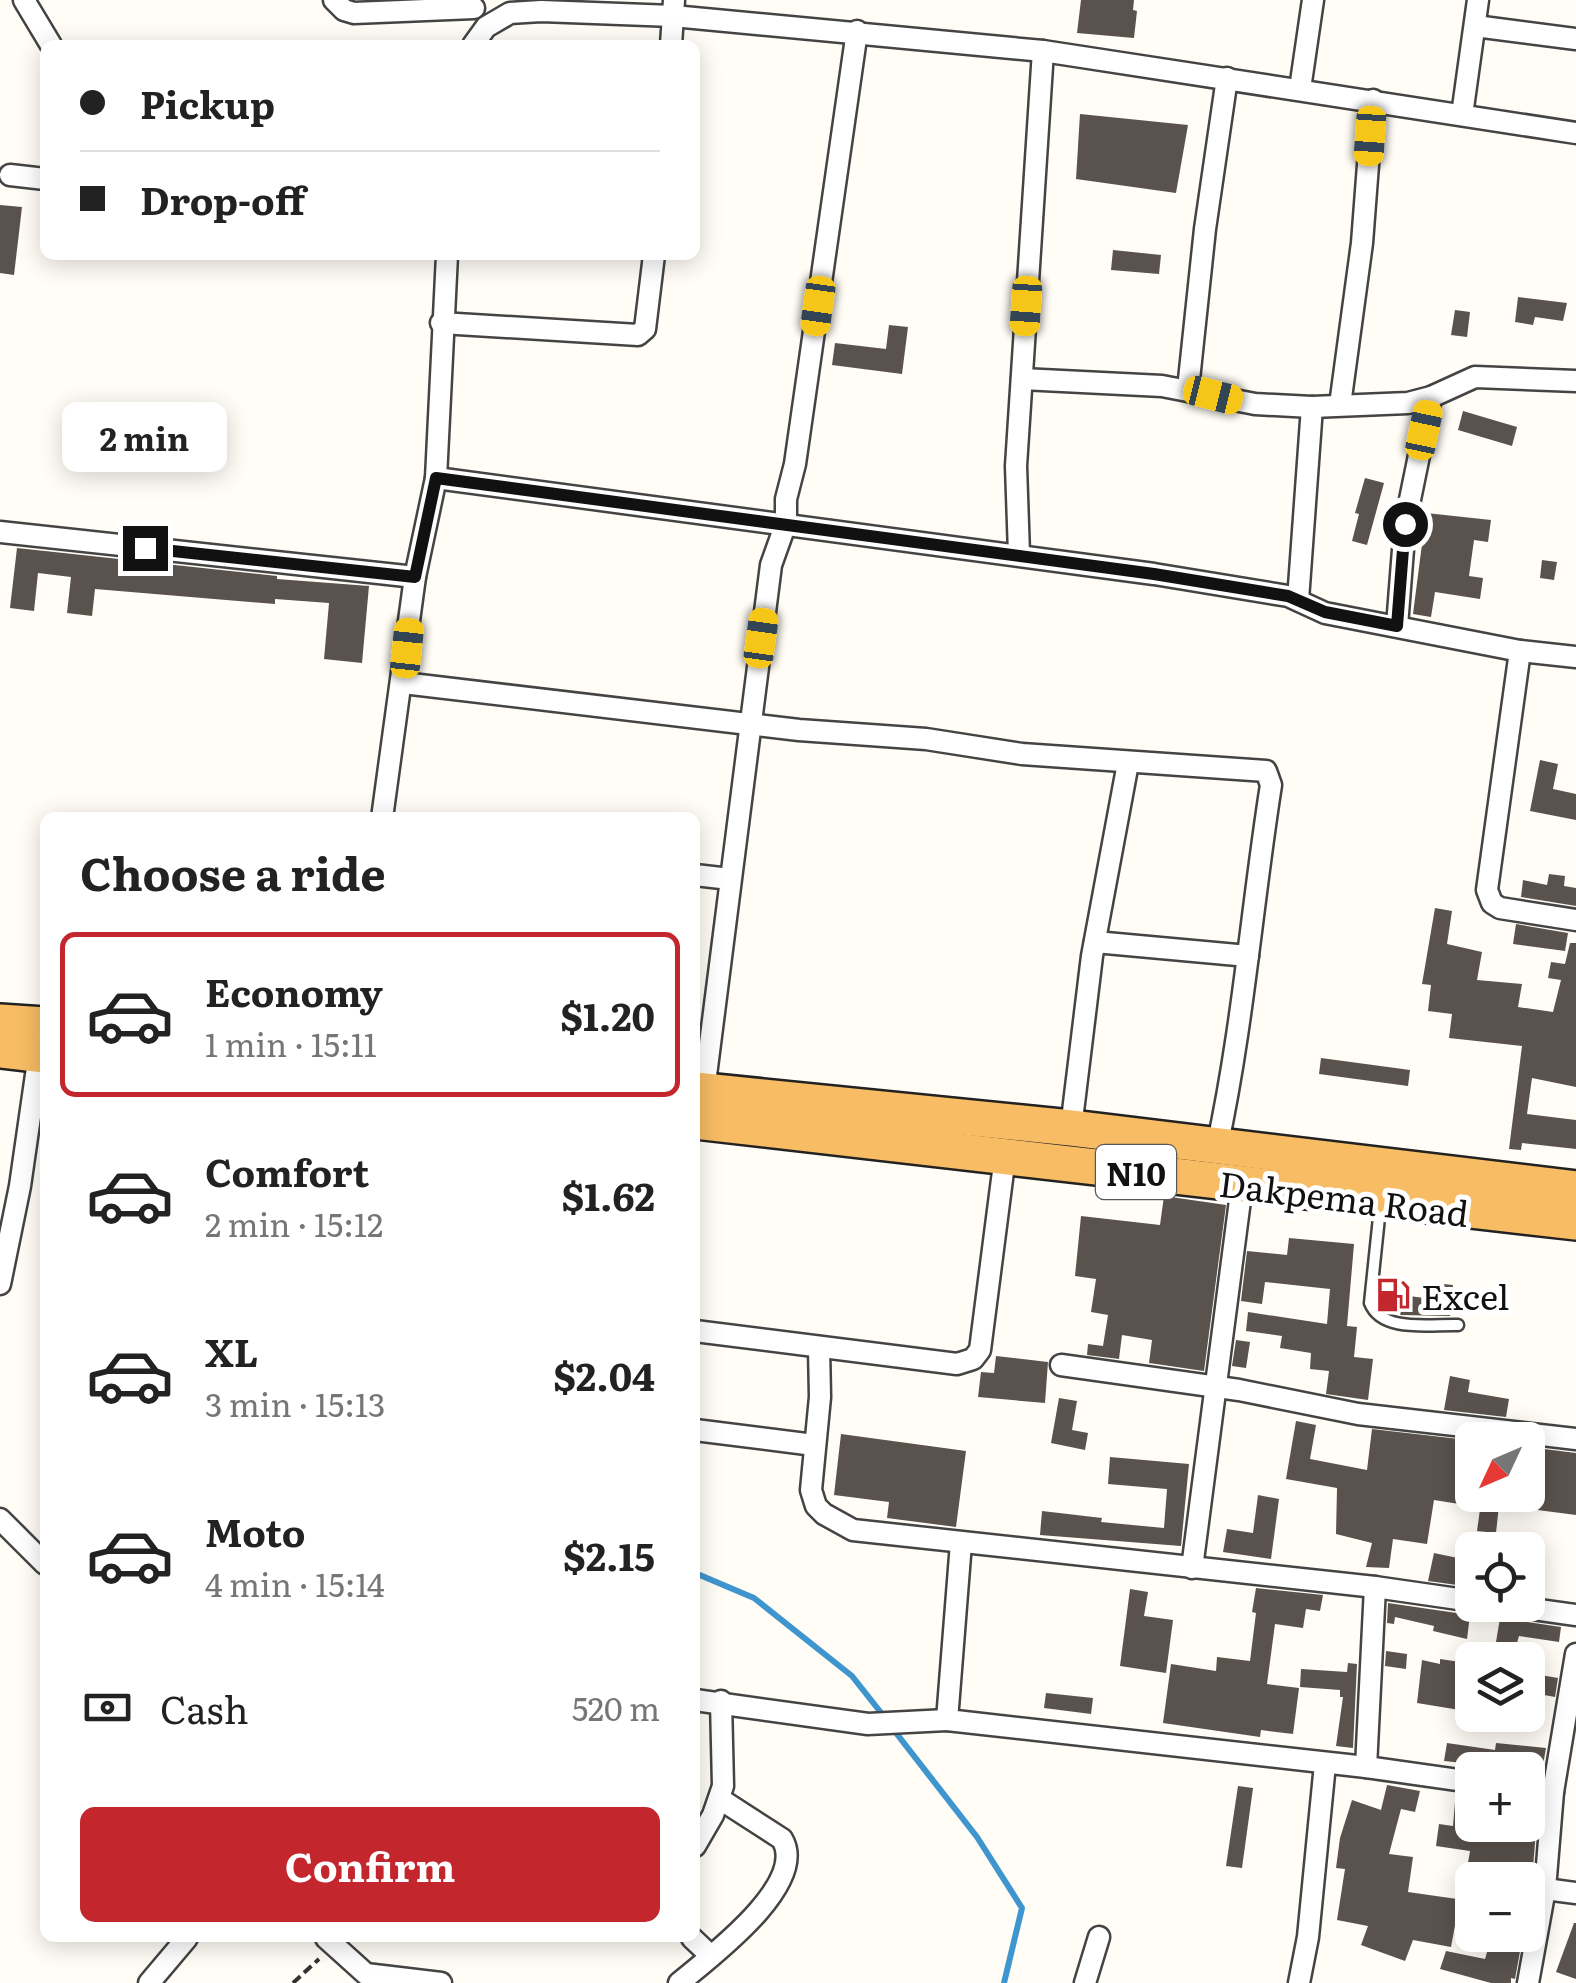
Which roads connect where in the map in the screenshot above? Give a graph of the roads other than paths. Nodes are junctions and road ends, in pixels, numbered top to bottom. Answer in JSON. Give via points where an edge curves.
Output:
{"nodes":[{"id":1,"x":24,"y":0,"type":"edge"},
{"id":2,"x":334,"y":0,"type":"edge"},
{"id":3,"x":1314,"y":0,"type":"edge"},
{"id":4,"x":1478,"y":0,"type":"edge"},
{"id":5,"x":473,"y":4,"type":"edge"},
{"id":6,"x":674,"y":8,"type":"edge"},
{"id":7,"x":1475,"y":26,"type":"junction"},
{"id":8,"x":486,"y":27,"type":"junction"},
{"id":9,"x":857,"y":31,"type":"junction"},
{"id":10,"x":1576,"y":39,"type":"edge"},
{"id":11,"x":48,"y":40,"type":"edge"},
{"id":12,"x":477,"y":40,"type":"edge"},
{"id":13,"x":671,"y":40,"type":"edge"},
{"id":14,"x":1042,"y":50,"type":"junction"},
{"id":15,"x":1227,"y":78,"type":"junction"},
{"id":16,"x":1300,"y":89,"type":"junction"},
{"id":17,"x":1373,"y":100,"type":"junction"},
{"id":18,"x":1462,"y":116,"type":"junction"},
{"id":19,"x":1576,"y":133,"type":"edge"},
{"id":20,"x":10,"y":175,"type":"dead end"},
{"id":21,"x":40,"y":178,"type":"edge"},
{"id":22,"x":447,"y":260,"type":"edge"},
{"id":23,"x":653,"y":260,"type":"edge"},
{"id":24,"x":441,"y":323,"type":"junction"},
{"id":25,"x":1022,"y":379,"type":"junction"},
{"id":26,"x":1576,"y":381,"type":"edge"},
{"id":27,"x":1188,"y":389,"type":"junction"},
{"id":28,"x":1431,"y":397,"type":"junction"},
{"id":29,"x":1312,"y":406,"type":"junction"},
{"id":30,"x":1340,"y":406,"type":"junction"},
{"id":31,"x":436,"y":478,"type":"junction"},
{"id":32,"x":786,"y":523,"type":"junction"},
{"id":33,"x":0,"y":532,"type":"edge"},
{"id":34,"x":1019,"y":554,"type":"junction"},
{"id":35,"x":415,"y":577,"type":"junction"},
{"id":36,"x":1298,"y":600,"type":"junction"},
{"id":37,"x":1397,"y":626,"type":"junction"},
{"id":38,"x":1520,"y":650,"type":"junction"},
{"id":39,"x":1576,"y":657,"type":"edge"},
{"id":40,"x":403,"y":683,"type":"junction"},
{"id":41,"x":749,"y":722,"type":"junction"},
{"id":42,"x":1128,"y":763,"type":"junction"},
{"id":43,"x":383,"y":812,"type":"edge"},
{"id":44,"x":700,"y":876,"type":"edge"},
{"id":45,"x":730,"y":880,"type":"junction"},
{"id":46,"x":1576,"y":920,"type":"edge"},
{"id":47,"x":1095,"y":942,"type":"junction"},
{"id":48,"x":1248,"y":956,"type":"junction"},
{"id":49,"x":0,"y":1022,"type":"edge"},
{"id":50,"x":40,"y":1043,"type":"edge"},
{"id":51,"x":40,"y":1045,"type":"edge"},
{"id":52,"x":0,"y":1050,"type":"edge"},
{"id":53,"x":40,"y":1063,"type":"edge"},
{"id":54,"x":700,"y":1087,"type":"edge"},
{"id":55,"x":700,"y":1101,"type":"edge"},
{"id":56,"x":700,"y":1101,"type":"edge"},
{"id":57,"x":1070,"y":1128,"type":"junction"},
{"id":58,"x":1217,"y":1147,"type":"junction"},
{"id":59,"x":1005,"y":1156,"type":"junction"},
{"id":60,"x":1242,"y":1185,"type":"junction"},
{"id":61,"x":1576,"y":1189,"type":"edge"},
{"id":62,"x":1381,"y":1202,"type":"junction"},
{"id":63,"x":1576,"y":1222,"type":"edge"},
{"id":64,"x":0,"y":1284,"type":"edge"},
{"id":65,"x":1458,"y":1325,"type":"dead end"},
{"id":66,"x":700,"y":1332,"type":"edge"},
{"id":67,"x":819,"y":1348,"type":"junction"},
{"id":68,"x":1061,"y":1365,"type":"dead end"},
{"id":69,"x":1215,"y":1386,"type":"junction"},
{"id":70,"x":700,"y":1431,"type":"edge"},
{"id":71,"x":1576,"y":1439,"type":"edge"},
{"id":72,"x":814,"y":1445,"type":"junction"},
{"id":73,"x":0,"y":1519,"type":"edge"},
{"id":74,"x":961,"y":1543,"type":"junction"},
{"id":75,"x":40,"y":1559,"type":"edge"},
{"id":76,"x":1192,"y":1568,"type":"junction"},
{"id":77,"x":1375,"y":1587,"type":"junction"},
{"id":78,"x":1455,"y":1598,"type":"edge"},
{"id":79,"x":1545,"y":1611,"type":"edge"},
{"id":80,"x":1576,"y":1615,"type":"edge"},
{"id":81,"x":1576,"y":1654,"type":"edge"},
{"id":82,"x":700,"y":1700,"type":"edge"},
{"id":83,"x":720,"y":1702,"type":"junction"},
{"id":84,"x":947,"y":1720,"type":"junction"},
{"id":85,"x":1325,"y":1764,"type":"junction"},
{"id":86,"x":1366,"y":1767,"type":"junction"},
{"id":87,"x":1455,"y":1780,"type":"edge"},
{"id":88,"x":1545,"y":1791,"type":"edge"},
{"id":89,"x":1554,"y":1792,"type":"junction"},
{"id":90,"x":720,"y":1799,"type":"junction"},
{"id":91,"x":700,"y":1837,"type":"edge"},
{"id":92,"x":1545,"y":1888,"type":"joint"},
{"id":93,"x":1576,"y":1892,"type":"edge"},
{"id":94,"x":1099,"y":1937,"type":"dead end"},
{"id":95,"x":183,"y":1942,"type":"edge"},
{"id":96,"x":331,"y":1942,"type":"edge"},
{"id":97,"x":696,"y":1942,"type":"edge"},
{"id":98,"x":1534,"y":1952,"type":"edge"},
{"id":99,"x":711,"y":1956,"type":"junction"},
{"id":100,"x":150,"y":1983,"type":"edge"},
{"id":101,"x":441,"y":1983,"type":"edge"},
{"id":102,"x":678,"y":1983,"type":"edge"},
{"id":103,"x":1086,"y":1983,"type":"edge"},
{"id":104,"x":1299,"y":1983,"type":"edge"},
{"id":105,"x":1528,"y":1983,"type":"edge"}],
"edges":[{"from":1,"to":11,"type":"street"},
{"from":2,"to":5,"type":"street","via":[[354,13]]},
{"from":3,"to":16,"type":"street"},
{"from":4,"to":7,"type":"street"},
{"from":5,"to":8,"type":"street"},
{"from":6,"to":8,"type":"street","via":[[510,13]]},
{"from":6,"to":9,"type":"street"},
{"from":6,"to":13,"type":"street"},
{"from":7,"to":10,"type":"street"},
{"from":7,"to":18,"type":"street"},
{"from":8,"to":12,"type":"street"},
{"from":9,"to":14,"type":"street"},
{"from":9,"to":32,"type":"street"},
{"from":14,"to":15,"type":"street"},
{"from":14,"to":25,"type":"street"},
{"from":15,"to":16,"type":"street"},
{"from":15,"to":27,"type":"street"},
{"from":16,"to":17,"type":"street"},
{"from":17,"to":18,"type":"street"},
{"from":17,"to":30,"type":"street"},
{"from":18,"to":19,"type":"street"},
{"from":20,"to":21,"type":"street"},
{"from":22,"to":24,"type":"street"},
{"from":23,"to":24,"type":"street","via":[[645,329],[638,335]]},
{"from":24,"to":31,"type":"street"},
{"from":25,"to":27,"type":"street"},
{"from":25,"to":34,"type":"street"},
{"from":26,"to":28,"type":"street","via":[[1475,376]]},
{"from":27,"to":29,"type":"street","via":[[1255,404]]},
{"from":28,"to":30,"type":"street","via":[[1391,406]]},
{"from":28,"to":37,"type":"street","via":[[1405,524]]},
{"from":29,"to":30,"type":"street"},
{"from":29,"to":36,"type":"street"},
{"from":31,"to":32,"type":"street"},
{"from":31,"to":35,"type":"street"},
{"from":32,"to":34,"type":"street"},
{"from":32,"to":41,"type":"street","via":[[771,565]]},
{"from":33,"to":35,"type":"street"},
{"from":34,"to":36,"type":"street"},
{"from":35,"to":40,"type":"street"},
{"from":36,"to":37,"type":"street"},
{"from":37,"to":38,"type":"street"},
{"from":38,"to":39,"type":"street"},
{"from":38,"to":46,"type":"street","via":[[1487,890],[1500,908]]},
{"from":40,"to":41,"type":"street"},
{"from":40,"to":43,"type":"street"},
{"from":41,"to":42,"type":"street"},
{"from":41,"to":45,"type":"street"},
{"from":42,"to":47,"type":"street"},
{"from":42,"to":48,"type":"street","via":[[1269,775]]},
{"from":44,"to":45,"type":"street"},
{"from":45,"to":54,"type":"street"},
{"from":47,"to":48,"type":"street"},
{"from":47,"to":57,"type":"street"},
{"from":48,"to":58,"type":"street"},
{"from":49,"to":50,"type":"highway"},
{"from":51,"to":52,"type":"highway"},
{"from":53,"to":64,"type":"street"},
{"from":55,"to":57,"type":"highway","name":"Dakpema Road","number":"N10"},
{"from":56,"to":59,"type":"highway","name":"Dakpema Road","number":"N10"},
{"from":57,"to":58,"type":"highway","name":"Dakpema Road","number":"N10"},
{"from":58,"to":61,"type":"highway","name":"Dakpema Road","number":"N10"},
{"from":59,"to":60,"type":"highway","name":"Dakpema Road","number":"N10"},
{"from":59,"to":67,"type":"street","via":[[980,1350],[973,1359],[957,1364]]},
{"from":60,"to":62,"type":"highway","name":"Dakpema Road","number":"N10"},
{"from":60,"to":69,"type":"street"},
{"from":62,"to":63,"type":"highway","name":"Dakpema Road","number":"N10"},
{"from":62,"to":65,"type":"lane","via":[[1370,1303],[1375,1314],[1386,1322]]},
{"from":66,"to":67,"type":"street"},
{"from":67,"to":72,"type":"street"},
{"from":68,"to":69,"type":"street"},
{"from":69,"to":71,"type":"street","via":[[1358,1414]]},
{"from":69,"to":76,"type":"street"},
{"from":70,"to":72,"type":"street"},
{"from":72,"to":74,"type":"street","via":[[811,1490],[816,1506],[832,1519],[853,1530]]},
{"from":73,"to":75,"type":"street"},
{"from":74,"to":76,"type":"street"},
{"from":74,"to":84,"type":"street"},
{"from":76,"to":77,"type":"street"},
{"from":77,"to":78,"type":"street"},
{"from":77,"to":86,"type":"street"},
{"from":79,"to":80,"type":"street"},
{"from":81,"to":89,"type":"street"},
{"from":82,"to":83,"type":"street"},
{"from":83,"to":84,"type":"street","via":[[868,1724]]},
{"from":83,"to":90,"type":"street"},
{"from":84,"to":85,"type":"street"},
{"from":85,"to":86,"type":"street"},
{"from":85,"to":104,"type":"street"},
{"from":86,"to":87,"type":"street"},
{"from":88,"to":89,"type":"street"},
{"from":89,"to":92,"type":"street"},
{"from":90,"to":91,"type":"street"},
{"from":90,"to":99,"type":"street","via":[[782,1839],[788,1858],[766,1906]]},
{"from":92,"to":93,"type":"street"},
{"from":94,"to":103,"type":"street"},
{"from":95,"to":100,"type":"street"},
{"from":96,"to":101,"type":"street","via":[[366,1974]]},
{"from":97,"to":99,"type":"street"},
{"from":98,"to":105,"type":"street"},
{"from":99,"to":102,"type":"street"}]}
